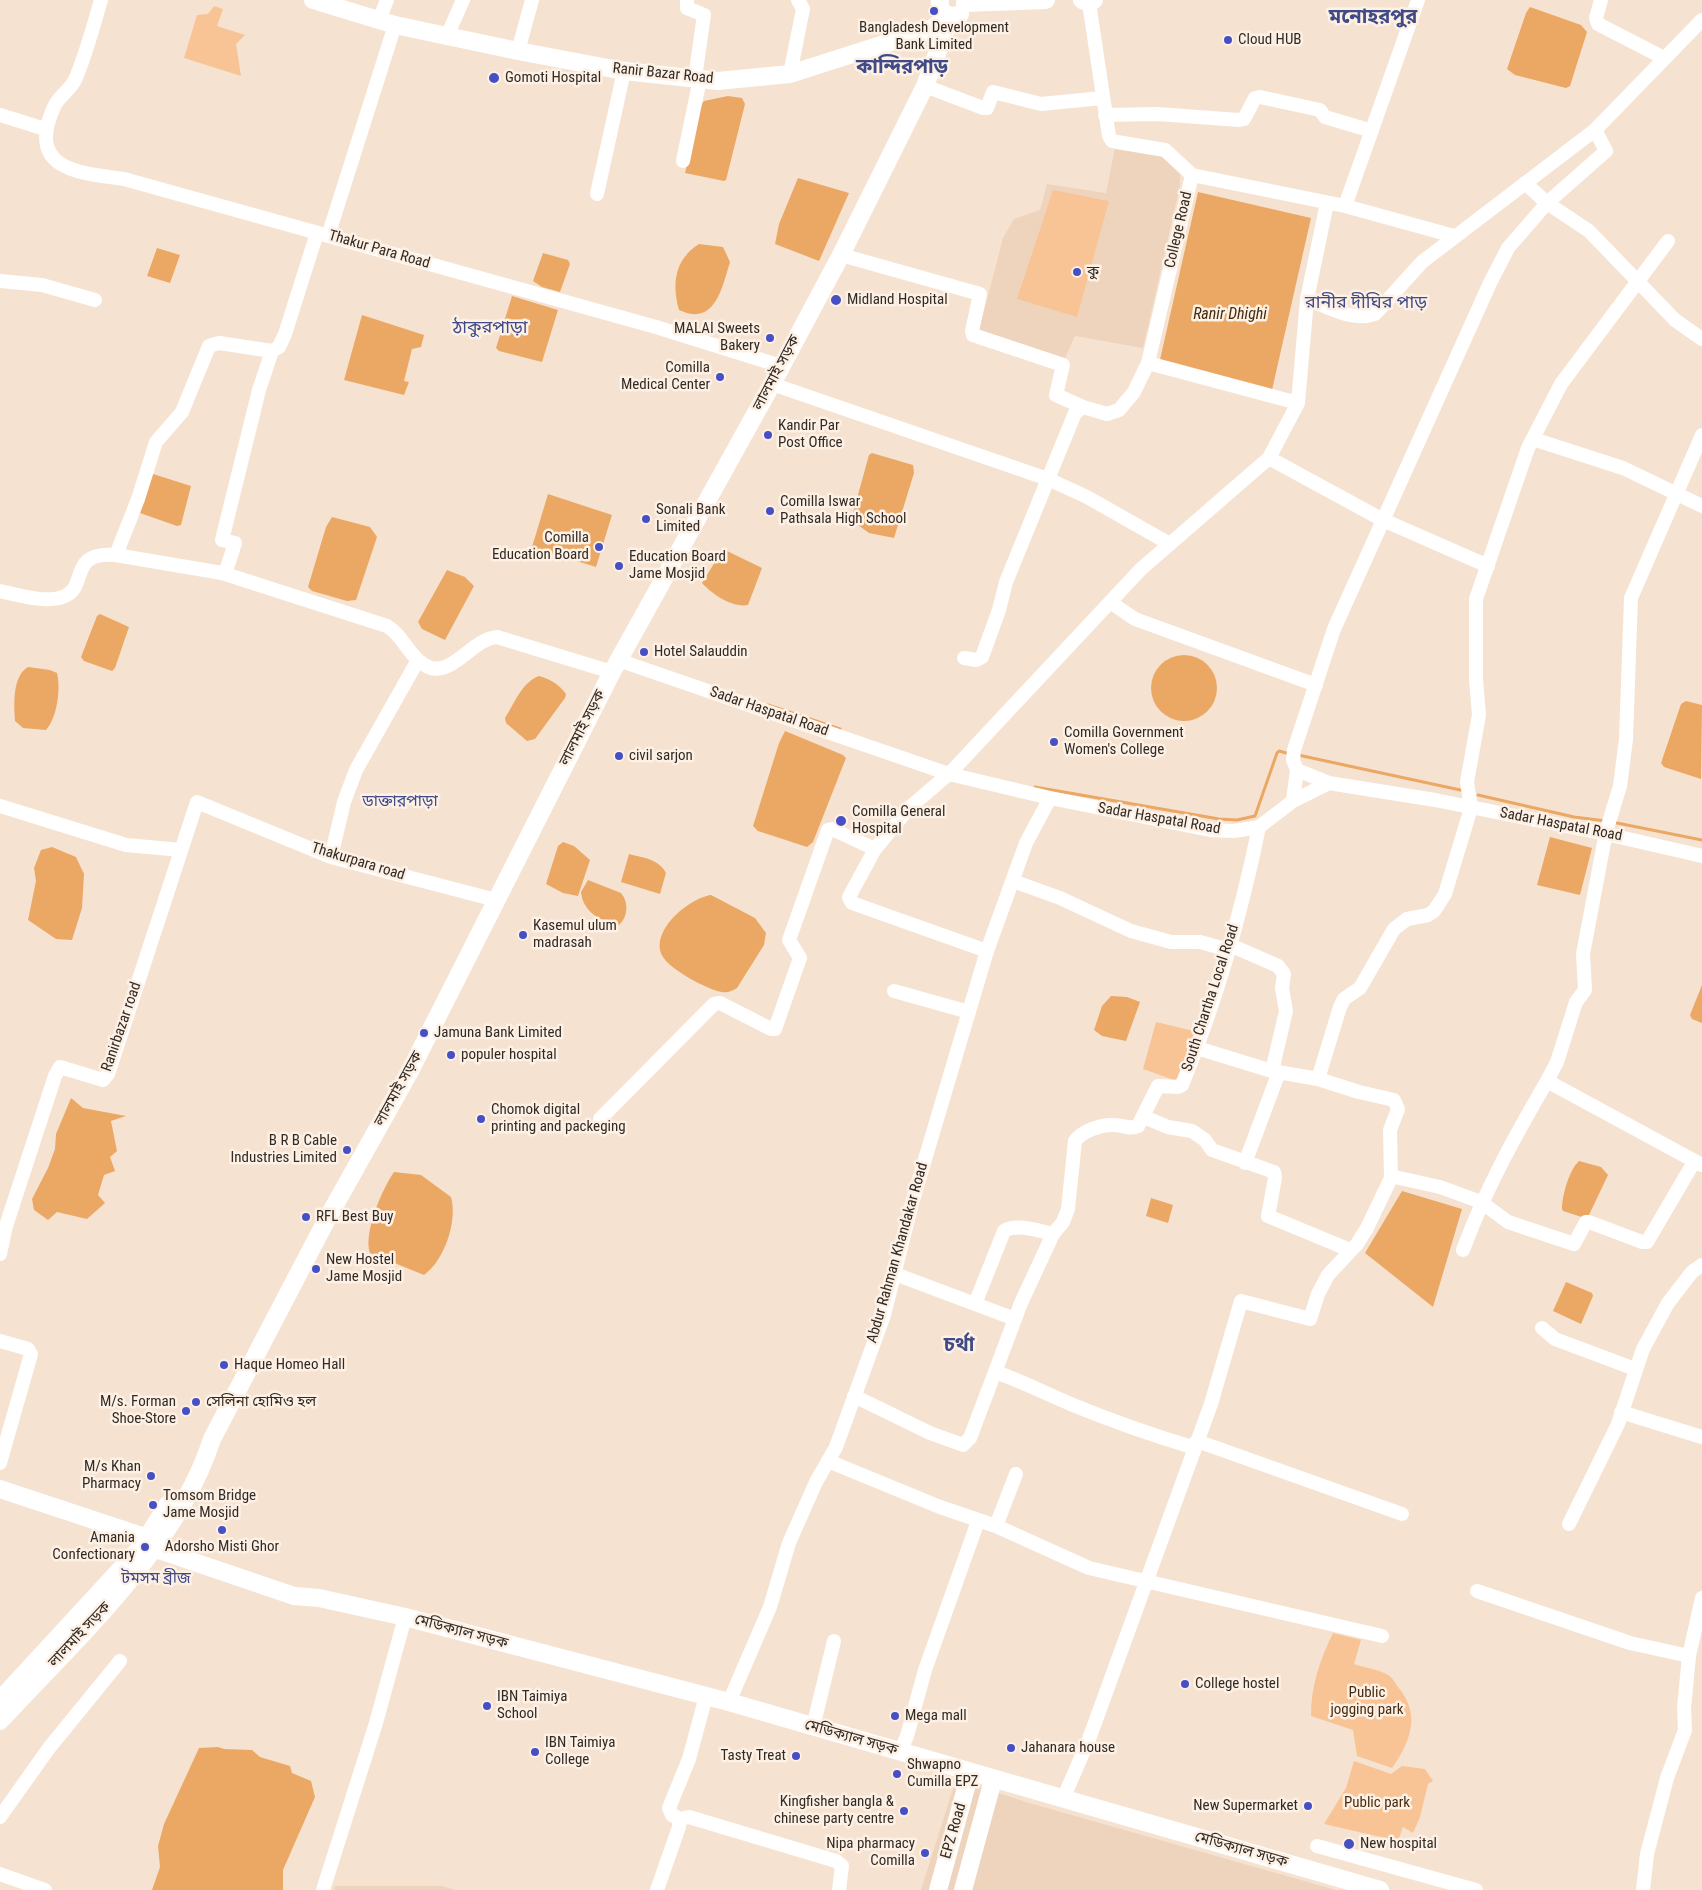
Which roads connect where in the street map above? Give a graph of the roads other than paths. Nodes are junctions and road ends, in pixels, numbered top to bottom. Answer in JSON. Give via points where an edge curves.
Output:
{"nodes":[{"id":1,"x":101,"y":0,"type":"edge"},
{"id":2,"x":313,"y":0,"type":"edge"},
{"id":3,"x":387,"y":0,"type":"edge"},
{"id":4,"x":463,"y":0,"type":"edge"},
{"id":5,"x":532,"y":0,"type":"edge"},
{"id":6,"x":687,"y":0,"type":"edge"},
{"id":7,"x":798,"y":0,"type":"edge"},
{"id":8,"x":940,"y":0,"type":"edge"},
{"id":9,"x":1046,"y":0,"type":"edge"},
{"id":10,"x":1418,"y":0,"type":"edge"},
{"id":11,"x":1601,"y":0,"type":"edge"},
{"id":12,"x":1089,"y":1,"type":"edge"},
{"id":13,"x":964,"y":2,"type":"edge"},
{"id":14,"x":950,"y":16,"type":"junction"},
{"id":15,"x":1702,"y":20,"type":"edge"},
{"id":16,"x":387,"y":23,"type":"junction"},
{"id":17,"x":448,"y":36,"type":"junction"},
{"id":18,"x":518,"y":50,"type":"junction"},
{"id":19,"x":1664,"y":58,"type":"junction"},
{"id":20,"x":624,"y":71,"type":"junction"},
{"id":21,"x":790,"y":74,"type":"junction"},
{"id":22,"x":698,"y":78,"type":"junction"},
{"id":23,"x":925,"y":86,"type":"junction"},
{"id":24,"x":1102,"y":98,"type":"junction"},
{"id":25,"x":0,"y":115,"type":"edge"},
{"id":26,"x":1105,"y":115,"type":"junction"},
{"id":27,"x":45,"y":129,"type":"junction"},
{"id":28,"x":1595,"y":130,"type":"junction"},
{"id":29,"x":1372,"y":131,"type":"junction"},
{"id":30,"x":683,"y":160,"type":"dead end"},
{"id":31,"x":1192,"y":175,"type":"junction"},
{"id":32,"x":1525,"y":183,"type":"junction"},
{"id":33,"x":597,"y":194,"type":"dead end"},
{"id":34,"x":1327,"y":202,"type":"junction"},
{"id":35,"x":1547,"y":203,"type":"junction"},
{"id":36,"x":1346,"y":206,"type":"junction"},
{"id":37,"x":323,"y":235,"type":"junction"},
{"id":38,"x":1454,"y":236,"type":"junction"},
{"id":39,"x":1668,"y":241,"type":"dead end"},
{"id":40,"x":840,"y":255,"type":"junction"},
{"id":41,"x":1637,"y":280,"type":"junction"},
{"id":42,"x":0,"y":281,"type":"edge"},
{"id":43,"x":1307,"y":299,"type":"junction"},
{"id":44,"x":95,"y":300,"type":"dead end"},
{"id":45,"x":1702,"y":339,"type":"edge"},
{"id":46,"x":272,"y":351,"type":"junction"},
{"id":47,"x":1148,"y":363,"type":"junction"},
{"id":48,"x":781,"y":366,"type":"junction"},
{"id":49,"x":772,"y":384,"type":"junction"},
{"id":50,"x":1298,"y":403,"type":"junction"},
{"id":51,"x":1083,"y":407,"type":"junction"},
{"id":52,"x":1702,"y":435,"type":"edge"},
{"id":53,"x":1533,"y":439,"type":"junction"},
{"id":54,"x":1269,"y":458,"type":"junction"},
{"id":55,"x":1048,"y":479,"type":"junction"},
{"id":56,"x":1676,"y":495,"type":"junction"},
{"id":57,"x":1702,"y":506,"type":"edge"},
{"id":58,"x":1383,"y":520,"type":"junction"},
{"id":59,"x":1170,"y":544,"type":"junction"},
{"id":60,"x":116,"y":555,"type":"junction"},
{"id":61,"x":1488,"y":566,"type":"junction"},
{"id":62,"x":225,"y":574,"type":"junction"},
{"id":63,"x":0,"y":591,"type":"edge"},
{"id":64,"x":1110,"y":602,"type":"junction"},
{"id":65,"x":964,"y":658,"type":"dead end"},
{"id":66,"x":418,"y":660,"type":"junction"},
{"id":67,"x":615,"y":666,"type":"junction"},
{"id":68,"x":1316,"y":685,"type":"junction"},
{"id":69,"x":1295,"y":760,"type":"junction"},
{"id":70,"x":953,"y":769,"type":"junction"},
{"id":71,"x":1329,"y":783,"type":"junction"},
{"id":72,"x":1050,"y":798,"type":"junction"},
{"id":73,"x":196,"y":802,"type":"joint"},
{"id":74,"x":1293,"y":802,"type":"junction"},
{"id":75,"x":0,"y":806,"type":"edge"},
{"id":76,"x":1471,"y":808,"type":"junction"},
{"id":77,"x":1259,"y":826,"type":"junction"},
{"id":78,"x":1606,"y":833,"type":"junction"},
{"id":79,"x":875,"y":849,"type":"junction"},
{"id":80,"x":181,"y":850,"type":"junction"},
{"id":81,"x":1702,"y":856,"type":"edge"},
{"id":82,"x":331,"y":857,"type":"junction"},
{"id":83,"x":1013,"y":881,"type":"junction"},
{"id":84,"x":496,"y":900,"type":"junction"},
{"id":85,"x":1230,"y":948,"type":"junction"},
{"id":86,"x":987,"y":951,"type":"junction"},
{"id":87,"x":894,"y":991,"type":"dead end"},
{"id":88,"x":968,"y":1012,"type":"junction"},
{"id":89,"x":1197,"y":1048,"type":"junction"},
{"id":90,"x":1275,"y":1072,"type":"junction"},
{"id":91,"x":1318,"y":1078,"type":"junction"},
{"id":92,"x":1547,"y":1081,"type":"junction"},
{"id":93,"x":1144,"y":1117,"type":"junction"},
{"id":94,"x":600,"y":1119,"type":"dead end"},
{"id":95,"x":1245,"y":1163,"type":"junction"},
{"id":96,"x":1698,"y":1164,"type":"edge"},
{"id":97,"x":1391,"y":1178,"type":"junction"},
{"id":98,"x":1480,"y":1202,"type":"junction"},
{"id":99,"x":1053,"y":1234,"type":"junction"},
{"id":100,"x":1350,"y":1250,"type":"junction"},
{"id":101,"x":1463,"y":1250,"type":"dead end"},
{"id":102,"x":0,"y":1254,"type":"edge"},
{"id":103,"x":1702,"y":1265,"type":"edge"},
{"id":104,"x":895,"y":1274,"type":"junction"},
{"id":105,"x":975,"y":1304,"type":"junction"},
{"id":106,"x":1015,"y":1319,"type":"junction"},
{"id":107,"x":1542,"y":1328,"type":"dead end"},
{"id":108,"x":0,"y":1341,"type":"edge"},
{"id":109,"x":1635,"y":1369,"type":"junction"},
{"id":110,"x":995,"y":1372,"type":"junction"},
{"id":111,"x":854,"y":1396,"type":"junction"},
{"id":112,"x":1621,"y":1412,"type":"junction"},
{"id":113,"x":1702,"y":1436,"type":"edge"},
{"id":114,"x":1197,"y":1441,"type":"junction"},
{"id":115,"x":828,"y":1461,"type":"junction"},
{"id":116,"x":0,"y":1463,"type":"edge"},
{"id":117,"x":1016,"y":1474,"type":"dead end"},
{"id":118,"x":0,"y":1489,"type":"edge"},
{"id":119,"x":0,"y":1499,"type":"edge"},
{"id":120,"x":1402,"y":1514,"type":"dead end"},
{"id":121,"x":978,"y":1521,"type":"junction"},
{"id":122,"x":1569,"y":1524,"type":"dead end"},
{"id":123,"x":996,"y":1526,"type":"junction"},
{"id":124,"x":152,"y":1543,"type":"junction"},
{"id":125,"x":1145,"y":1582,"type":"junction"},
{"id":126,"x":1476,"y":1591,"type":"dead end"},
{"id":127,"x":1702,"y":1598,"type":"edge"},
{"id":128,"x":405,"y":1617,"type":"junction"},
{"id":129,"x":1382,"y":1636,"type":"dead end"},
{"id":130,"x":834,"y":1642,"type":"dead end"},
{"id":131,"x":1689,"y":1656,"type":"junction"},
{"id":132,"x":120,"y":1661,"type":"dead end"},
{"id":133,"x":706,"y":1696,"type":"junction"},
{"id":134,"x":0,"y":1700,"type":"edge"},
{"id":135,"x":729,"y":1702,"type":"junction"},
{"id":136,"x":0,"y":1721,"type":"edge"},
{"id":137,"x":813,"y":1726,"type":"junction"},
{"id":138,"x":900,"y":1752,"type":"junction"},
{"id":139,"x":970,"y":1773,"type":"junction"},
{"id":140,"x":993,"y":1780,"type":"junction"},
{"id":141,"x":1063,"y":1799,"type":"junction"},
{"id":142,"x":0,"y":1817,"type":"edge"},
{"id":143,"x":680,"y":1819,"type":"junction"},
{"id":144,"x":1318,"y":1846,"type":"dead end"},
{"id":145,"x":0,"y":1874,"type":"edge"},
{"id":146,"x":44,"y":1890,"type":"edge"},
{"id":147,"x":323,"y":1890,"type":"edge"},
{"id":148,"x":657,"y":1890,"type":"edge"},
{"id":149,"x":839,"y":1890,"type":"edge"},
{"id":150,"x":938,"y":1890,"type":"edge"},
{"id":151,"x":963,"y":1890,"type":"edge"},
{"id":152,"x":1380,"y":1890,"type":"edge"},
{"id":153,"x":1476,"y":1890,"type":"edge"},
{"id":154,"x":1643,"y":1890,"type":"edge"}],
"edges":[{"from":1,"to":27,"type":"street","via":[[74,83],[54,104]]},
{"from":2,"to":16,"type":"main road","name":"Ranir Bazar Road"},
{"from":3,"to":16,"type":"street"},
{"from":4,"to":17,"type":"street"},
{"from":5,"to":18,"type":"street"},
{"from":6,"to":22,"type":"street","via":[[687,8],[704,15]]},
{"from":7,"to":21,"type":"street","via":[[803,9]]},
{"from":8,"to":14,"type":"main road","via":[[940,8]]},
{"from":9,"to":13,"type":"main road"},
{"from":10,"to":29,"type":"street"},
{"from":11,"to":19,"type":"street","via":[[1596,18],[1598,24]]},
{"from":12,"to":24,"type":"street","name":"College Road"},
{"from":13,"to":14,"type":"main road","name":"Ranir Bazar Road","via":[[961,13]]},
{"from":14,"to":21,"type":"main road","name":"Ranir Bazar Road","via":[[931,29]]},
{"from":14,"to":23,"type":"main road","name":"লালমাই সড়ক"},
{"from":15,"to":19,"type":"street"},
{"from":16,"to":17,"type":"main road","name":"Ranir Bazar Road"},
{"from":16,"to":37,"type":"street"},
{"from":17,"to":18,"type":"main road","name":"Ranir Bazar Road"},
{"from":18,"to":20,"type":"main road","name":"Ranir Bazar Road"},
{"from":19,"to":28,"type":"street"},
{"from":20,"to":22,"type":"main road","name":"Ranir Bazar Road"},
{"from":20,"to":33,"type":"street"},
{"from":21,"to":22,"type":"main road","name":"Ranir Bazar Road","via":[[718,81]]},
{"from":22,"to":30,"type":"street"},
{"from":23,"to":24,"type":"street","via":[[983,108],[987,108],[993,92],[1041,104]]},
{"from":23,"to":40,"type":"main road","name":"লালমাই সড়ক"},
{"from":24,"to":26,"type":"street","name":"College Road"},
{"from":25,"to":27,"type":"street"},
{"from":26,"to":29,"type":"street","via":[[1157,114],[1239,120],[1244,119],[1254,98],[1260,97],[1320,110],[1325,117]]},
{"from":26,"to":31,"type":"street","name":"College Road","via":[[1112,141],[1165,150]]},
{"from":27,"to":37,"type":"street","name":"Thakur Para Road","via":[[46,145],[52,159],[67,168],[84,174],[124,179]]},
{"from":28,"to":32,"type":"street"},
{"from":28,"to":35,"type":"street","via":[[1606,151]]},
{"from":29,"to":36,"type":"street"},
{"from":31,"to":34,"type":"street"},
{"from":31,"to":47,"type":"street","name":"College Road"},
{"from":32,"to":35,"type":"street"},
{"from":32,"to":38,"type":"street"},
{"from":34,"to":36,"type":"street"},
{"from":34,"to":43,"type":"street"},
{"from":35,"to":41,"type":"street","via":[[1589,231]]},
{"from":35,"to":58,"type":"street","via":[[1508,248]]},
{"from":36,"to":38,"type":"street"},
{"from":37,"to":46,"type":"street","via":[[285,334],[279,347]]},
{"from":37,"to":48,"type":"street","name":"Thakur Para Road","via":[[656,327]]},
{"from":38,"to":43,"type":"street","via":[[1422,262],[1375,314],[1351,316]]},
{"from":39,"to":41,"type":"street"},
{"from":40,"to":48,"type":"main road","name":"লালমাই সড়ক"},
{"from":40,"to":51,"type":"street","name":"College Road","via":[[980,294],[973,336],[1063,365],[1056,395]]},
{"from":41,"to":45,"type":"street","via":[[1675,320]]},
{"from":41,"to":53,"type":"street","via":[[1561,384]]},
{"from":42,"to":44,"type":"street","via":[[42,285]]},
{"from":43,"to":50,"type":"street"},
{"from":46,"to":60,"type":"street","via":[[219,343],[209,346],[182,412],[156,442]]},
{"from":46,"to":62,"type":"street","via":[[259,390],[222,540],[234,543]]},
{"from":47,"to":50,"type":"street"},
{"from":47,"to":51,"type":"street","name":"College Road","via":[[1134,392],[1119,410],[1107,414]]},
{"from":48,"to":49,"type":"main road","name":"লালমাই সড়ক"},
{"from":49,"to":55,"type":"street"},
{"from":49,"to":67,"type":"main road","name":"লালমাই সড়ক"},
{"from":50,"to":54,"type":"street"},
{"from":51,"to":55,"type":"street","via":[[1075,413]]},
{"from":52,"to":56,"type":"street"},
{"from":53,"to":56,"type":"street","via":[[1623,468]]},
{"from":53,"to":61,"type":"street"},
{"from":54,"to":58,"type":"street"},
{"from":54,"to":59,"type":"street"},
{"from":55,"to":59,"type":"street"},
{"from":55,"to":65,"type":"street","via":[[1006,582],[982,657],[976,660]]},
{"from":56,"to":57,"type":"street"},
{"from":56,"to":78,"type":"street","via":[[1631,598],[1626,739],[1620,786]]},
{"from":58,"to":61,"type":"street"},
{"from":58,"to":68,"type":"street","via":[[1334,629]]},
{"from":59,"to":64,"type":"street"},
{"from":60,"to":62,"type":"street"},
{"from":60,"to":63,"type":"street","via":[[94,557],[84,564],[72,592],[58,599]]},
{"from":61,"to":76,"type":"street","via":[[1476,600],[1479,715],[1467,782]]},
{"from":62,"to":66,"type":"street","via":[[388,626],[397,632]]},
{"from":64,"to":68,"type":"street","via":[[1136,619]]},
{"from":64,"to":70,"type":"street"},
{"from":66,"to":67,"type":"street","name":"Sadar Haspatal Road","via":[[432,669],[445,668],[480,642],[497,637]]},
{"from":66,"to":82,"type":"street","via":[[356,770],[344,802]]},
{"from":67,"to":70,"type":"street","name":"Sadar Haspatal Road"},
{"from":67,"to":84,"type":"main road","name":"লালমাই সড়ক"},
{"from":68,"to":69,"type":"street"},
{"from":69,"to":71,"type":"street"},
{"from":69,"to":74,"type":"street"},
{"from":70,"to":72,"type":"street","name":"Sadar Haspatal Road"},
{"from":70,"to":79,"type":"street","via":[[909,808]]},
{"from":71,"to":74,"type":"street","name":"Sadar Haspatal Road"},
{"from":71,"to":76,"type":"street","name":"Sadar Haspatal Road"},
{"from":72,"to":77,"type":"street","name":"Sadar Haspatal Road","via":[[1210,830],[1234,831]]},
{"from":72,"to":83,"type":"street","name":"Abdur Rahman Khandakar Road","via":[[1026,843]]},
{"from":73,"to":80,"type":"street","name":"Ranirbazar road"},
{"from":73,"to":82,"type":"street","name":"Thakurpara road"},
{"from":74,"to":77,"type":"street","name":"Sadar Haspatal Road"},
{"from":75,"to":80,"type":"street","via":[[126,845]]},
{"from":76,"to":78,"type":"street","name":"Sadar Haspatal Road"},
{"from":76,"to":91,"type":"street","via":[[1445,894],[1434,912],[1407,919],[1394,929],[1360,988],[1344,999]]},
{"from":77,"to":85,"type":"street","name":"South Chartha Local Road"},
{"from":78,"to":81,"type":"street","name":"Sadar Haspatal Road"},
{"from":78,"to":92,"type":"street","via":[[1583,954],[1585,990],[1576,1002],[1557,1062]]},
{"from":79,"to":86,"type":"street","via":[[849,897],[852,904]]},
{"from":79,"to":94,"type":"street","via":[[828,830],[789,940],[800,958],[775,1029],[771,1030],[720,1003],[714,1004]]},
{"from":80,"to":102,"type":"street","name":"Ranirbazar road","via":[[108,1074],[103,1080],[60,1067],[6,1226]]},
{"from":82,"to":84,"type":"street","name":"Thakurpara road"},
{"from":83,"to":85,"type":"street","via":[[1060,898],[1131,931],[1171,942],[1200,942]]},
{"from":83,"to":86,"type":"street","name":"Abdur Rahman Khandakar Road"},
{"from":84,"to":124,"type":"main road","name":"লালমাই সড়ক","via":[[410,1071],[327,1219],[212,1439],[194,1460]]},
{"from":85,"to":89,"type":"street","name":"South Chartha Local Road"},
{"from":85,"to":90,"type":"street","via":[[1278,966],[1284,974],[1282,988],[1286,1012]]},
{"from":86,"to":88,"type":"street","name":"Abdur Rahman Khandakar Road"},
{"from":87,"to":88,"type":"street"},
{"from":88,"to":104,"type":"street","name":"Abdur Rahman Khandakar Road","via":[[912,1203]]},
{"from":89,"to":90,"type":"street"},
{"from":89,"to":93,"type":"street","name":"South Chartha Local Road","via":[[1182,1085],[1158,1086]]},
{"from":90,"to":91,"type":"street"},
{"from":90,"to":95,"type":"street"},
{"from":91,"to":97,"type":"street","via":[[1394,1100],[1398,1109],[1390,1130]]},
{"from":92,"to":96,"type":"street"},
{"from":92,"to":98,"type":"street","via":[[1510,1142]]},
{"from":93,"to":95,"type":"street","via":[[1168,1127],[1192,1131],[1206,1140],[1212,1150]]},
{"from":93,"to":99,"type":"street","via":[[1138,1126],[1132,1128],[1113,1125],[1079,1135],[1072,1152],[1070,1201],[1063,1222]]},
{"from":95,"to":100,"type":"street","via":[[1271,1170],[1275,1175],[1267,1213],[1270,1218]]},
{"from":96,"to":98,"type":"street","via":[[1647,1242],[1586,1222],[1574,1244],[1517,1226]]},
{"from":97,"to":98,"type":"street","via":[[1440,1187]]},
{"from":97,"to":100,"type":"street","via":[[1370,1223]]},
{"from":98,"to":101,"type":"street"},
{"from":99,"to":105,"type":"street","via":[[1017,1228],[1004,1231]]},
{"from":99,"to":106,"type":"street"},
{"from":100,"to":114,"type":"street","via":[[1328,1275],[1310,1319],[1241,1301]]},
{"from":103,"to":109,"type":"street","via":[[1692,1272],[1668,1303]]},
{"from":104,"to":105,"type":"street"},
{"from":104,"to":111,"type":"street","name":"Abdur Rahman Khandakar Road","via":[[884,1315]]},
{"from":105,"to":106,"type":"street"},
{"from":106,"to":110,"type":"street"},
{"from":107,"to":109,"type":"street","via":[[1555,1339]]},
{"from":108,"to":116,"type":"street","via":[[28,1349],[31,1354]]},
{"from":109,"to":112,"type":"street"},
{"from":110,"to":111,"type":"street","via":[[970,1438],[962,1445]]},
{"from":110,"to":114,"type":"street","via":[[1147,1433],[1192,1447]]},
{"from":111,"to":115,"type":"street","name":"Abdur Rahman Khandakar Road"},
{"from":112,"to":113,"type":"street"},
{"from":112,"to":122,"type":"street"},
{"from":114,"to":120,"type":"street"},
{"from":114,"to":125,"type":"street"},
{"from":115,"to":121,"type":"street"},
{"from":115,"to":135,"type":"street","name":"Abdur Rahman Khandakar Road","via":[[790,1543],[770,1607]]},
{"from":117,"to":123,"type":"street"},
{"from":118,"to":124,"type":"main road"},
{"from":119,"to":124,"type":"main road"},
{"from":121,"to":123,"type":"street"},
{"from":121,"to":138,"type":"street","via":[[925,1670]]},
{"from":123,"to":125,"type":"street","via":[[1089,1568]]},
{"from":124,"to":128,"type":"main road","name":"মেডিক্যাল সড়ক","via":[[226,1567],[294,1596],[319,1598]]},
{"from":124,"to":134,"type":"main road","name":"লালমাই সড়ক"},
{"from":124,"to":136,"type":"main road","name":"লালমাই সড়ক","via":[[109,1604]]},
{"from":125,"to":129,"type":"street"},
{"from":125,"to":141,"type":"street","via":[[1089,1739]]},
{"from":126,"to":131,"type":"street","via":[[1630,1643]]},
{"from":127,"to":131,"type":"street"},
{"from":128,"to":133,"type":"main road","name":"মেডিক্যাল সড়ক"},
{"from":128,"to":147,"type":"street","via":[[376,1723]]},
{"from":130,"to":137,"type":"street"},
{"from":131,"to":154,"type":"street","via":[[1685,1730],[1666,1778],[1647,1854]]},
{"from":132,"to":142,"type":"street","via":[[49,1748]]},
{"from":133,"to":135,"type":"main road","name":"মেডিক্যাল সড়ক"},
{"from":133,"to":143,"type":"street","via":[[689,1758],[670,1808],[672,1815]]},
{"from":135,"to":137,"type":"main road","name":"মেডিক্যাল সড়ক"},
{"from":137,"to":138,"type":"main road","name":"মেডিক্যাল সড়ক"},
{"from":138,"to":139,"type":"main road","name":"মেডিক্যাল সড়ক"},
{"from":139,"to":140,"type":"main road","name":"মেডিক্যাল সড়ক"},
{"from":139,"to":150,"type":"main road","name":"EPZ Road"},
{"from":140,"to":141,"type":"main road","name":"মেডিক্যাল সড়ক"},
{"from":140,"to":151,"type":"main road","name":"EPZ Road"},
{"from":141,"to":152,"type":"main road","name":"মেডিক্যাল সড়ক"},
{"from":143,"to":148,"type":"street"},
{"from":143,"to":149,"type":"street","via":[[689,1817],[840,1863]]},
{"from":144,"to":153,"type":"street"},
{"from":145,"to":146,"type":"street"}]}
